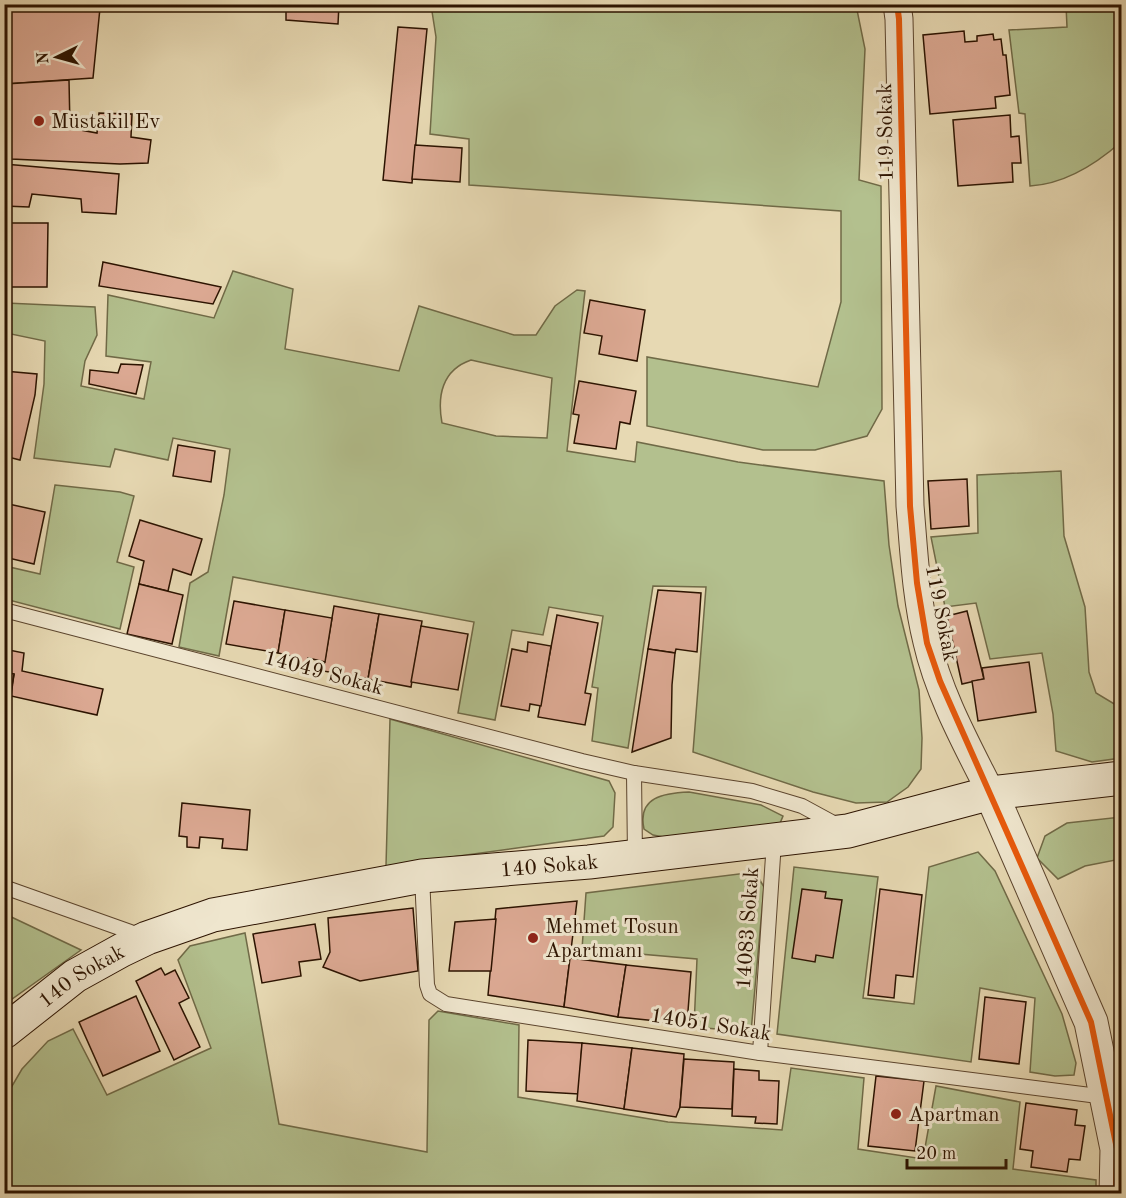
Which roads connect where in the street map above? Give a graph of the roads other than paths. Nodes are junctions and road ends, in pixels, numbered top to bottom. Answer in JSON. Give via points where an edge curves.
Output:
{"nodes":[{"id":1,"x":897,"y":4,"type":"edge"},
{"id":2,"x":4,"y":610,"type":"edge"},
{"id":3,"x":634,"y":772,"type":"junction"},
{"id":4,"x":1122,"y":778,"type":"edge"},
{"id":5,"x":991,"y":793,"type":"junction"},
{"id":6,"x":848,"y":831,"type":"junction"},
{"id":7,"x":774,"y":841,"type":"junction"},
{"id":8,"x":635,"y":857,"type":"junction"},
{"id":9,"x":422,"y":876,"type":"junction"},
{"id":10,"x":4,"y":887,"type":"edge"},
{"id":11,"x":147,"y":938,"type":"junction"},
{"id":12,"x":4,"y":1032,"type":"edge"},
{"id":13,"x":760,"y":1053,"type":"junction"},
{"id":14,"x":1106,"y":1097,"type":"junction"},
{"id":15,"x":1116,"y":1194,"type":"edge"}],
"edges":[{"from":1,"to":5,"type":"street","name":"119 Sokak","via":[[910,506],[916,583],[927,643],[939,681]]},
{"from":2,"to":3,"type":"lane","name":"14049 Sokak"},
{"from":3,"to":6,"type":"lane","name":"14049 Sokak","via":[[752,790],[802,806]]},
{"from":3,"to":8,"type":"lane"},
{"from":4,"to":5,"type":"main road","name":"140 Sokak"},
{"from":5,"to":6,"type":"main road","name":"140 Sokak"},
{"from":5,"to":14,"type":"main road","name":"119 Sokak","via":[[1091,1022]]},
{"from":6,"to":7,"type":"main road","name":"140 Sokak"},
{"from":7,"to":8,"type":"main road","name":"140 Sokak"},
{"from":7,"to":13,"type":"lane","name":"14083 Sokak"},
{"from":8,"to":9,"type":"main road","name":"140 Sokak"},
{"from":9,"to":11,"type":"main road","name":"140 Sokak","via":[[213,915]]},
{"from":9,"to":13,"type":"lane","name":"14051 Sokak","via":[[427,985],[436,999],[446,1004]]},
{"from":10,"to":11,"type":"lane"},
{"from":11,"to":12,"type":"main road","name":"140 Sokak","via":[[75,976]]},
{"from":13,"to":14,"type":"lane","name":"14051 Sokak"},
{"from":14,"to":15,"type":"main road","name":"119 Sokak","via":[[1117,1149]]}]}
